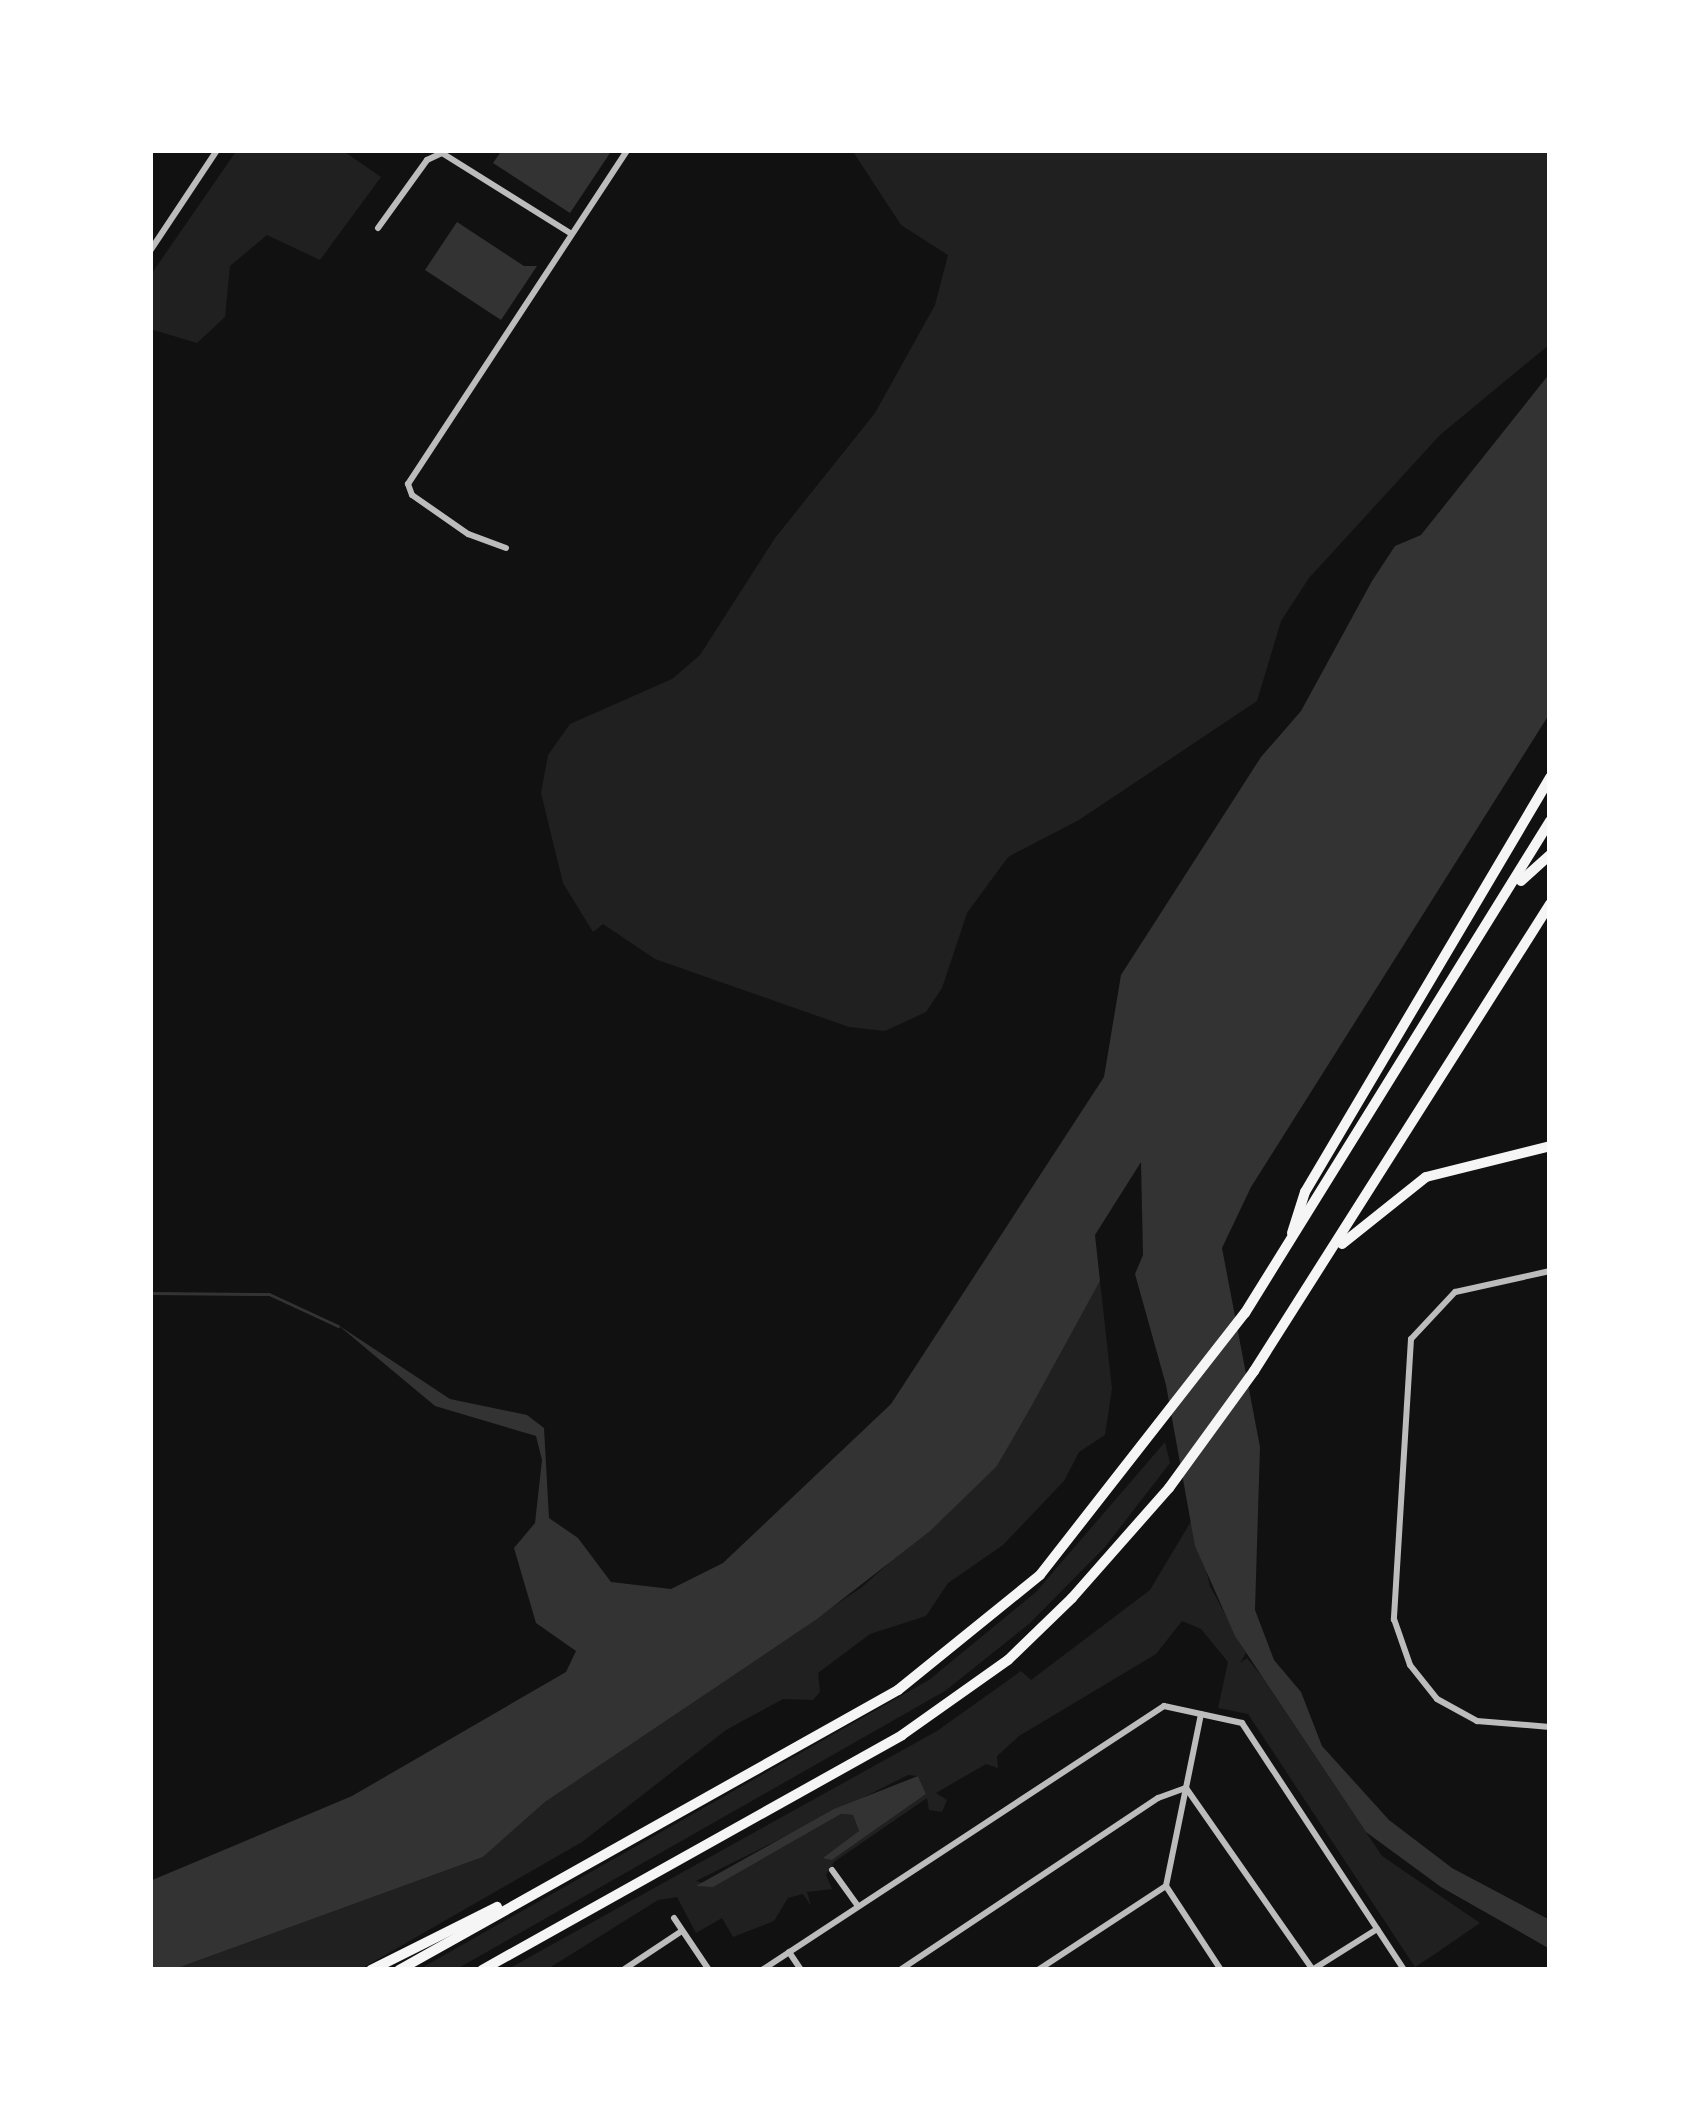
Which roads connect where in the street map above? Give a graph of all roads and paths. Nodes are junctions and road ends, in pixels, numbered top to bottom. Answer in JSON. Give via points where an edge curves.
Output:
{"nodes":[{"id":1,"x":217,"y":150,"type":"edge"},
{"id":2,"x":627,"y":150,"type":"edge"},
{"id":3,"x":378,"y":228,"type":"dead end"},
{"id":4,"x":570,"y":233,"type":"junction"},
{"id":5,"x":150,"y":251,"type":"edge"},
{"id":6,"x":506,"y":548,"type":"dead end"},
{"id":7,"x":1550,"y":777,"type":"edge"},
{"id":8,"x":1550,"y":821,"type":"edge"},
{"id":9,"x":1550,"y":855,"type":"edge"},
{"id":10,"x":1514,"y":887,"type":"junction"},
{"id":11,"x":1550,"y":904,"type":"edge"},
{"id":12,"x":1550,"y":1146,"type":"edge"},
{"id":13,"x":1288,"y":1248,"type":"junction"},
{"id":14,"x":1334,"y":1250,"type":"junction"},
{"id":15,"x":1550,"y":1271,"type":"edge"},
{"id":16,"x":1201,"y":1714,"type":"junction"},
{"id":17,"x":1550,"y":1726,"type":"edge"},
{"id":18,"x":1186,"y":1788,"type":"junction"},
{"id":19,"x":832,"y":1870,"type":"dead end"},
{"id":20,"x":1166,"y":1886,"type":"junction"},
{"id":21,"x":523,"y":1899,"type":"junction"},
{"id":22,"x":858,"y":1907,"type":"junction"},
{"id":23,"x":674,"y":1918,"type":"dead end"},
{"id":24,"x":1377,"y":1929,"type":"junction"},
{"id":25,"x":682,"y":1931,"type":"junction"},
{"id":26,"x":789,"y":1952,"type":"junction"},
{"id":27,"x":371,"y":1970,"type":"edge"},
{"id":28,"x":398,"y":1970,"type":"edge"},
{"id":29,"x":482,"y":1970,"type":"edge"},
{"id":30,"x":623,"y":1970,"type":"edge"},
{"id":31,"x":709,"y":1970,"type":"edge"},
{"id":32,"x":762,"y":1970,"type":"edge"},
{"id":33,"x":801,"y":1970,"type":"edge"},
{"id":34,"x":900,"y":1970,"type":"edge"},
{"id":35,"x":1038,"y":1970,"type":"edge"},
{"id":36,"x":1221,"y":1970,"type":"edge"},
{"id":37,"x":1312,"y":1970,"type":"edge"},
{"id":38,"x":1404,"y":1970,"type":"edge"}],
"edges":[{"from":1,"to":5,"type":"street"},
{"from":2,"to":4,"type":"street"},
{"from":3,"to":4,"type":"street","via":[[401,190],[442,153]]},
{"from":4,"to":6,"type":"street","via":[[408,484],[469,534]]},
{"from":7,"to":13,"type":"highway","via":[[1305,1192]]},
{"from":8,"to":10,"type":"highway"},
{"from":9,"to":10,"type":"highway"},
{"from":10,"to":13,"type":"highway"},
{"from":11,"to":14,"type":"highway"},
{"from":12,"to":14,"type":"highway","via":[[1426,1177]]},
{"from":13,"to":21,"type":"highway","via":[[1161,1430],[1040,1575],[931,1666]]},
{"from":14,"to":29,"type":"highway","via":[[1168,1488],[1040,1629],[938,1711]]},
{"from":15,"to":17,"type":"street","via":[[1455,1292],[1411,1339],[1394,1619],[1410,1665],[1437,1699],[1478,1721]]},
{"from":16,"to":18,"type":"street"},
{"from":16,"to":22,"type":"street","via":[[1160,1707]]},
{"from":16,"to":24,"type":"street","via":[[1244,1725]]},
{"from":18,"to":20,"type":"street"},
{"from":18,"to":34,"type":"street","via":[[1158,1798]]},
{"from":18,"to":37,"type":"street"},
{"from":19,"to":22,"type":"street"},
{"from":20,"to":35,"type":"street"},
{"from":20,"to":36,"type":"street"},
{"from":21,"to":27,"type":"highway","via":[[460,1919]]},
{"from":21,"to":28,"type":"highway"},
{"from":22,"to":26,"type":"street"},
{"from":23,"to":25,"type":"street"},
{"from":24,"to":37,"type":"street"},
{"from":24,"to":38,"type":"street"},
{"from":25,"to":30,"type":"street"},
{"from":25,"to":31,"type":"street"},
{"from":26,"to":32,"type":"street"},
{"from":26,"to":33,"type":"street"}]}
